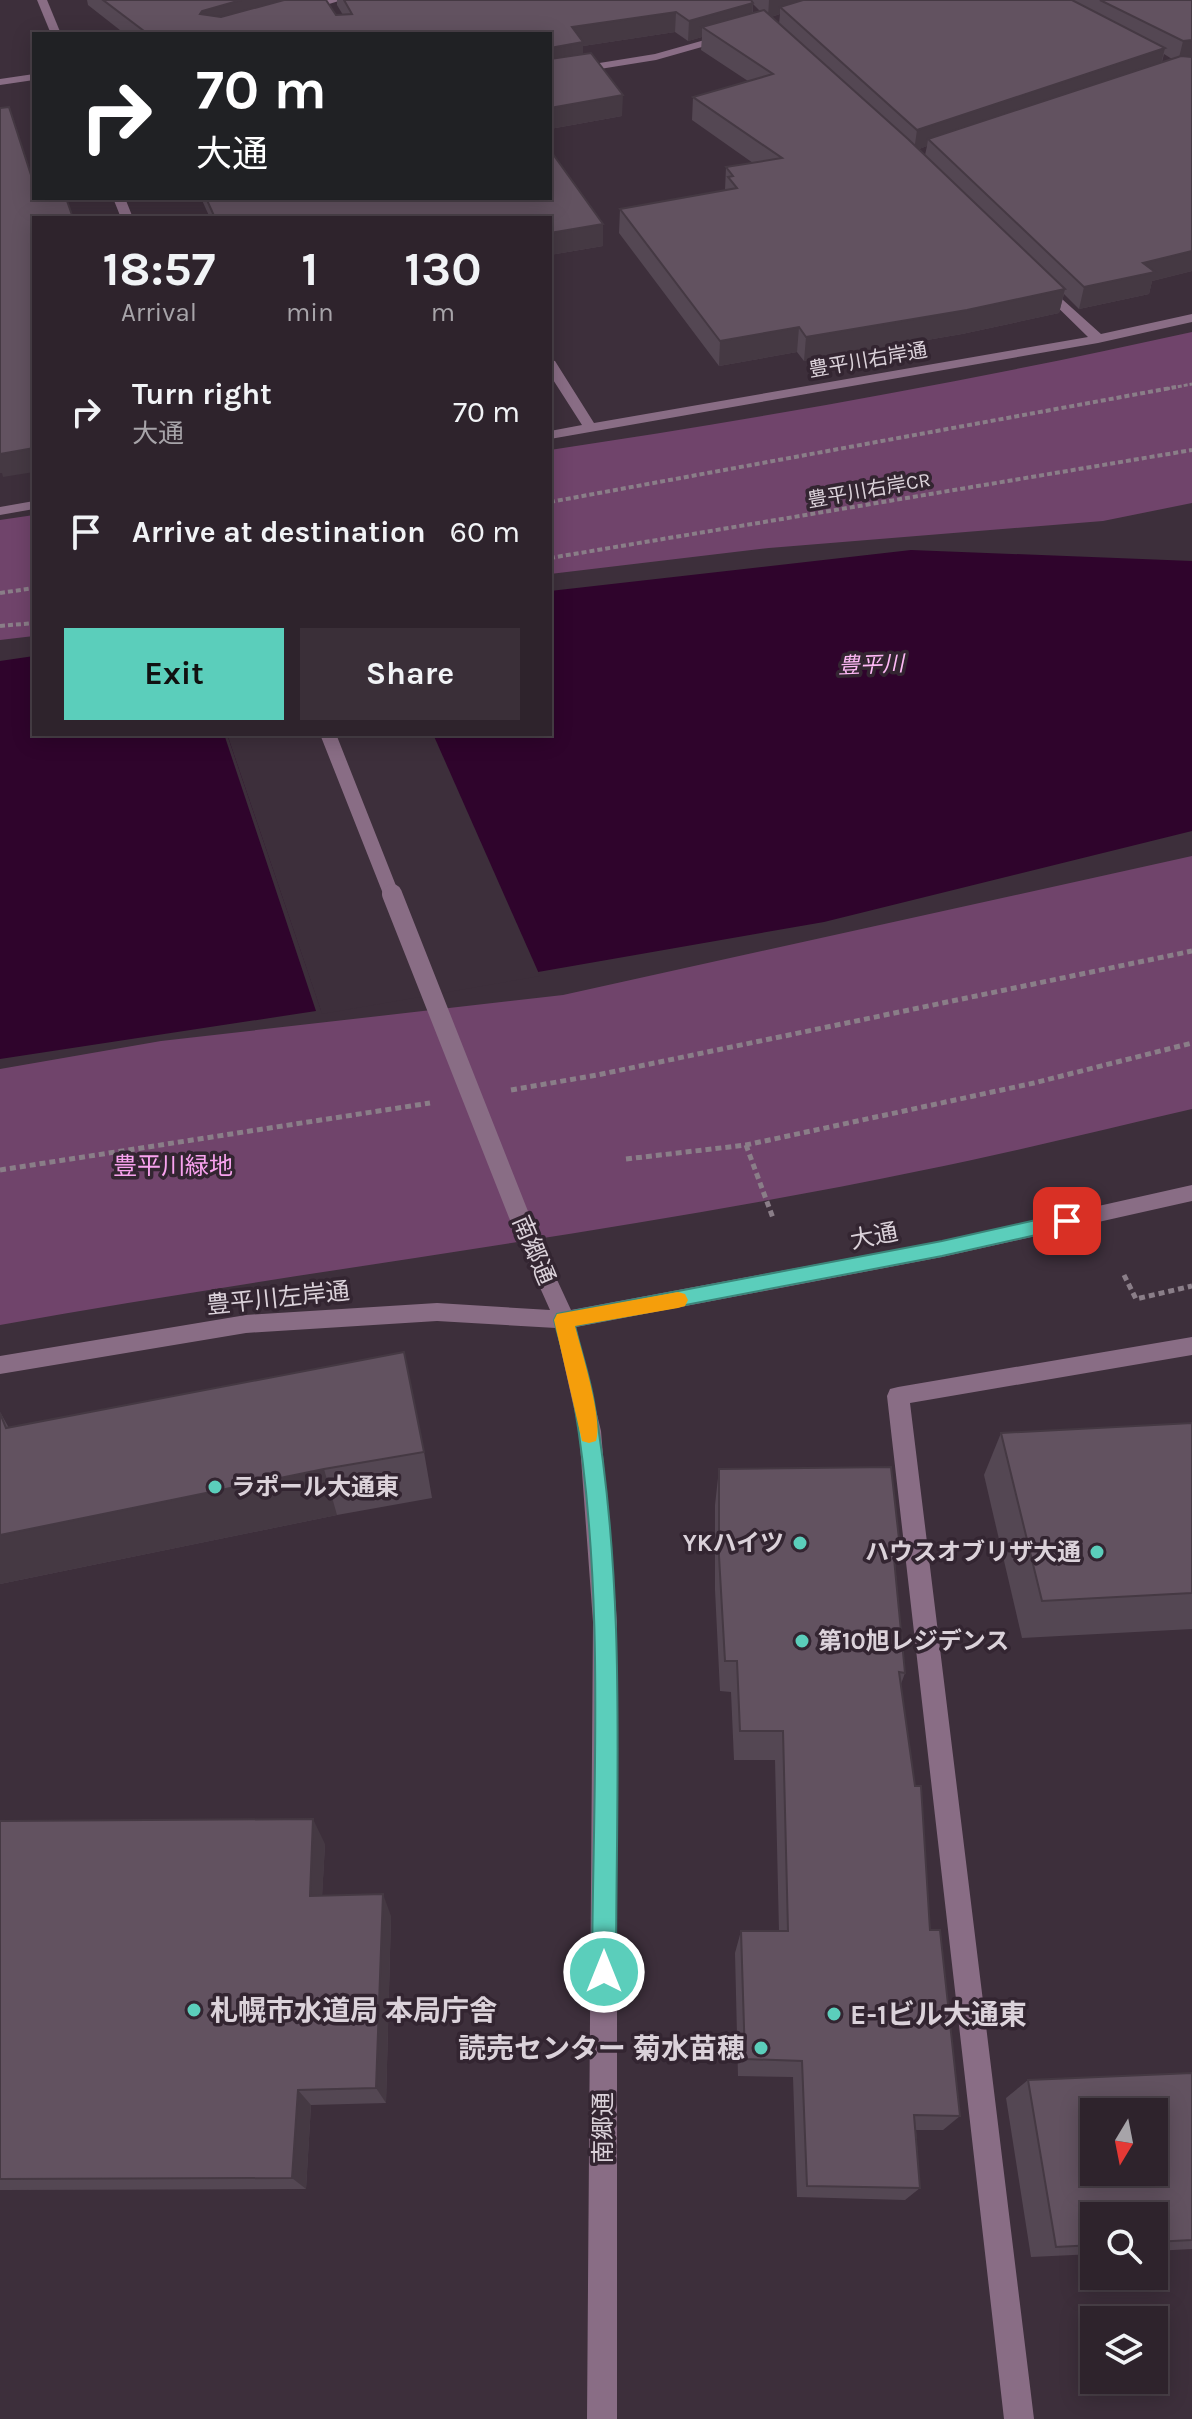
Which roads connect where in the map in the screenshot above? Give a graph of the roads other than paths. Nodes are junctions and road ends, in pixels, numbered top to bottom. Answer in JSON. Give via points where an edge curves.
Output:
{"nodes":[{"id":1,"x":42,"y":0,"type":"edge"},
{"id":2,"x":332,"y":5,"type":"edge"},
{"id":3,"x":284,"y":15,"type":"edge"},
{"id":4,"x":55,"y":32,"type":"edge"},
{"id":5,"x":739,"y":33,"type":"edge"},
{"id":6,"x":552,"y":74,"type":"edge"},
{"id":7,"x":32,"y":77,"type":"edge"},
{"id":8,"x":0,"y":82,"type":"edge"},
{"id":9,"x":1032,"y":275,"type":"edge"},
{"id":10,"x":1192,"y":318,"type":"edge"},
{"id":11,"x":1098,"y":339,"type":"junction"},
{"id":12,"x":552,"y":367,"type":"edge"},
{"id":13,"x":591,"y":429,"type":"junction"},
{"id":14,"x":552,"y":435,"type":"edge"},
{"id":15,"x":32,"y":505,"type":"edge"},
{"id":16,"x":0,"y":511,"type":"edge"},
{"id":17,"x":329,"y":736,"type":"edge"},
{"id":18,"x":1192,"y":1193,"type":"edge"},
{"id":19,"x":564,"y":1320,"type":"junction"},
{"id":20,"x":1192,"y":1346,"type":"edge"},
{"id":21,"x":0,"y":1365,"type":"edge"},
{"id":22,"x":602,"y":2419,"type":"edge"},
{"id":23,"x":1019,"y":2419,"type":"edge"}],
"edges":[{"from":1,"to":4,"type":"street"},
{"from":2,"to":3,"type":"street"},
{"from":5,"to":6,"type":"street","via":[[656,57]]},
{"from":7,"to":8,"type":"street"},
{"from":9,"to":11,"type":"street"},
{"from":10,"to":11,"type":"street","name":"豊平川右岸通"},
{"from":11,"to":13,"type":"street","name":"豊平川右岸通"},
{"from":12,"to":13,"type":"street"},
{"from":13,"to":14,"type":"street","name":"豊平川右岸通"},
{"from":15,"to":16,"type":"street"},
{"from":17,"to":19,"type":"street","name":"南郷通","bridge":true},
{"from":18,"to":19,"type":"street","name":"大通","via":[[942,1249]]},
{"from":19,"to":21,"type":"street","name":"豊平川左岸通","via":[[437,1312],[246,1324]]},
{"from":19,"to":22,"type":"street","name":"南郷通","via":[[584,1400],[598,1504],[605,1622]]},
{"from":20,"to":23,"type":"street","via":[[898,1396]]}]}
